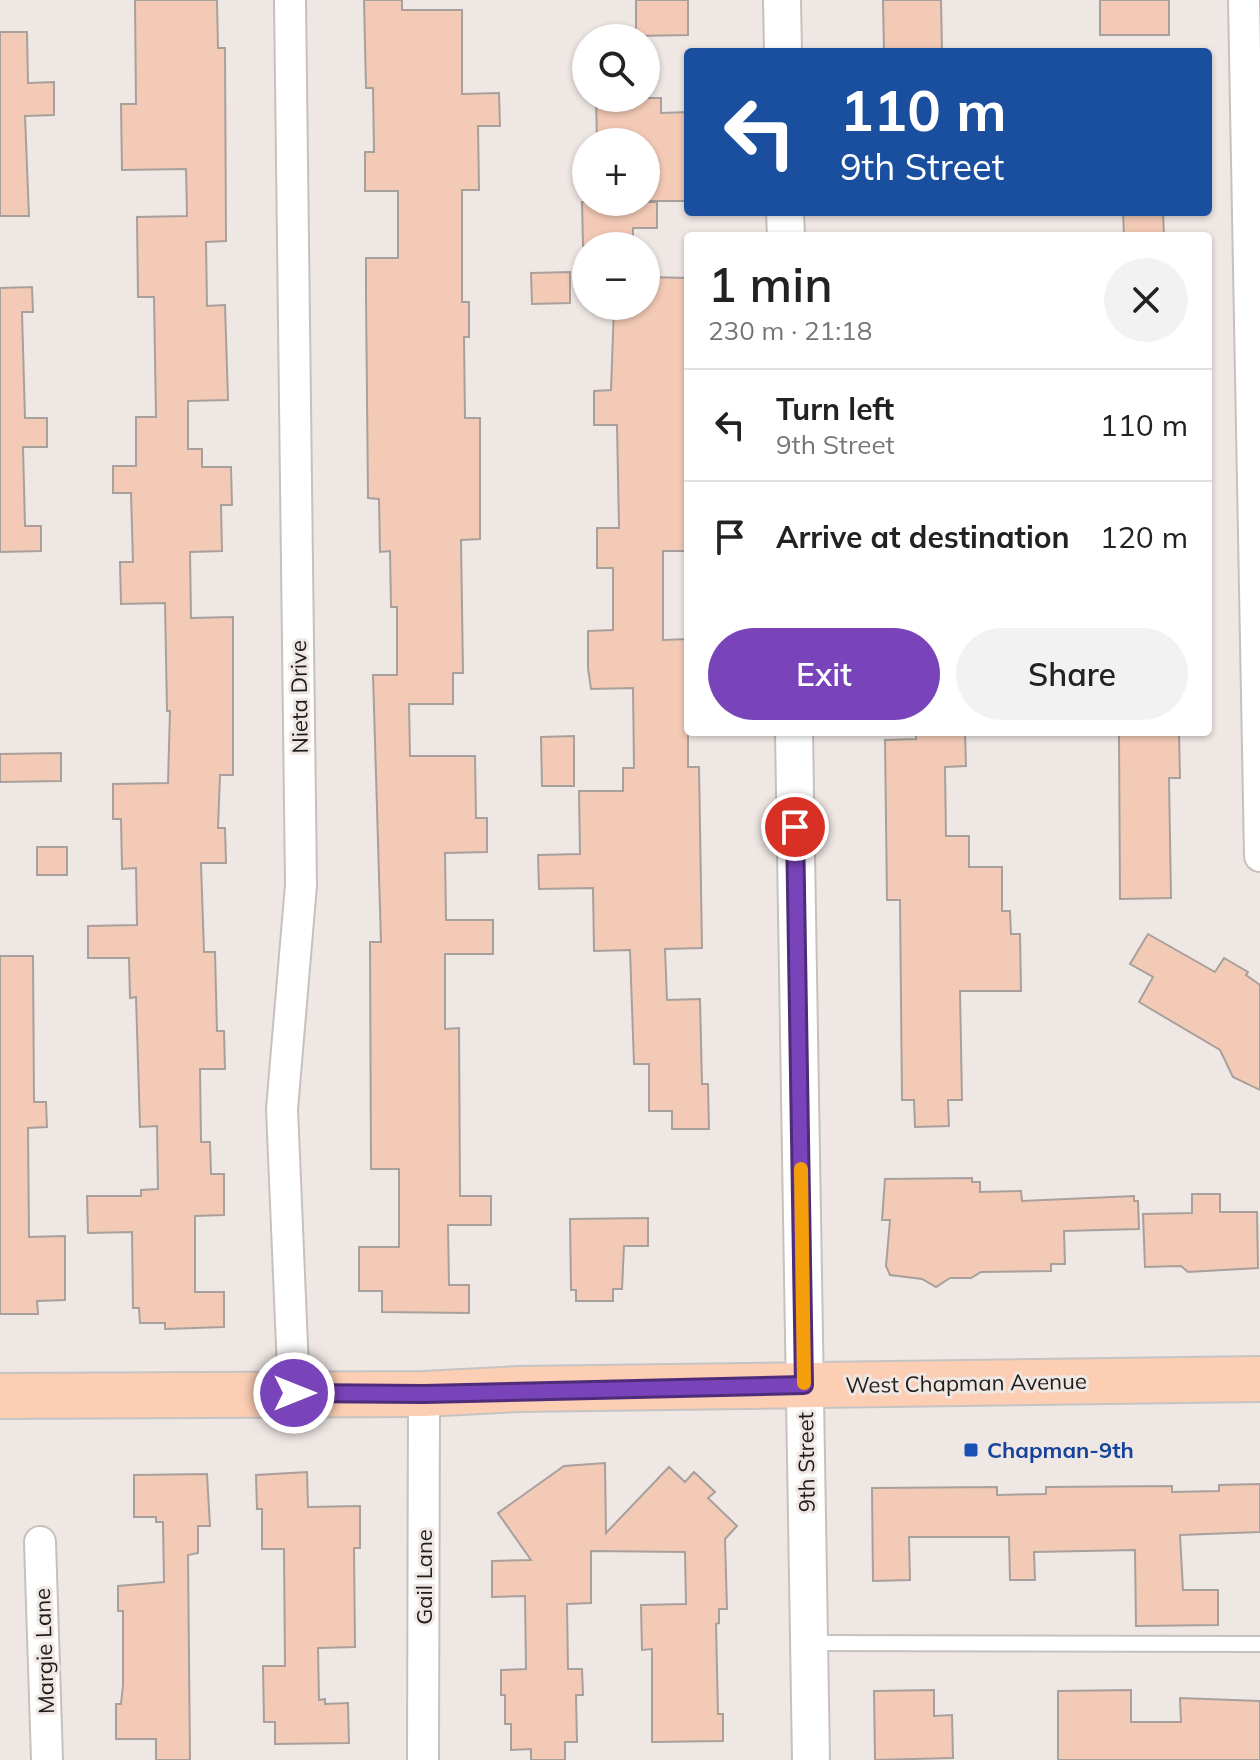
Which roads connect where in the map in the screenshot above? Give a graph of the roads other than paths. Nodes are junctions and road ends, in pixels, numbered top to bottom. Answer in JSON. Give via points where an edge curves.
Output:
{"nodes":[{"id":1,"x":290,"y":0,"type":"edge"},
{"id":2,"x":782,"y":0,"type":"edge"},
{"id":3,"x":1244,"y":0,"type":"edge"},
{"id":4,"x":783,"y":48,"type":"edge"},
{"id":5,"x":794,"y":736,"type":"edge"},
{"id":6,"x":1260,"y":856,"type":"edge"},
{"id":7,"x":1260,"y":1379,"type":"edge"},
{"id":8,"x":804,"y":1385,"type":"junction"},
{"id":9,"x":294,"y":1393,"type":"junction"},
{"id":10,"x":424,"y":1394,"type":"junction"},
{"id":11,"x":0,"y":1396,"type":"edge"},
{"id":12,"x":40,"y":1542,"type":"dead end"},
{"id":13,"x":809,"y":1643,"type":"junction"},
{"id":14,"x":1260,"y":1644,"type":"edge"},
{"id":15,"x":47,"y":1760,"type":"edge"},
{"id":16,"x":423,"y":1760,"type":"edge"},
{"id":17,"x":811,"y":1760,"type":"edge"}],
"edges":[{"from":1,"to":9,"type":"street","name":"Nieta Drive","via":[[301,885],[282,1109]]},
{"from":2,"to":4,"type":"street"},
{"from":3,"to":6,"type":"street"},
{"from":5,"to":8,"type":"street","name":"9th Street"},
{"from":7,"to":8,"type":"main road","name":"West Chapman Avenue"},
{"from":8,"to":10,"type":"main road","name":"West Chapman Avenue"},
{"from":8,"to":13,"type":"street","name":"9th Street"},
{"from":9,"to":10,"type":"main road","name":"West Chapman Avenue"},
{"from":9,"to":11,"type":"main road","name":"West Chapman Avenue"},
{"from":10,"to":16,"type":"street","name":"Gail Lane"},
{"from":12,"to":15,"type":"street","name":"Margie Lane"},
{"from":13,"to":14,"type":"lane"},
{"from":13,"to":17,"type":"street","name":"9th Street"}]}
